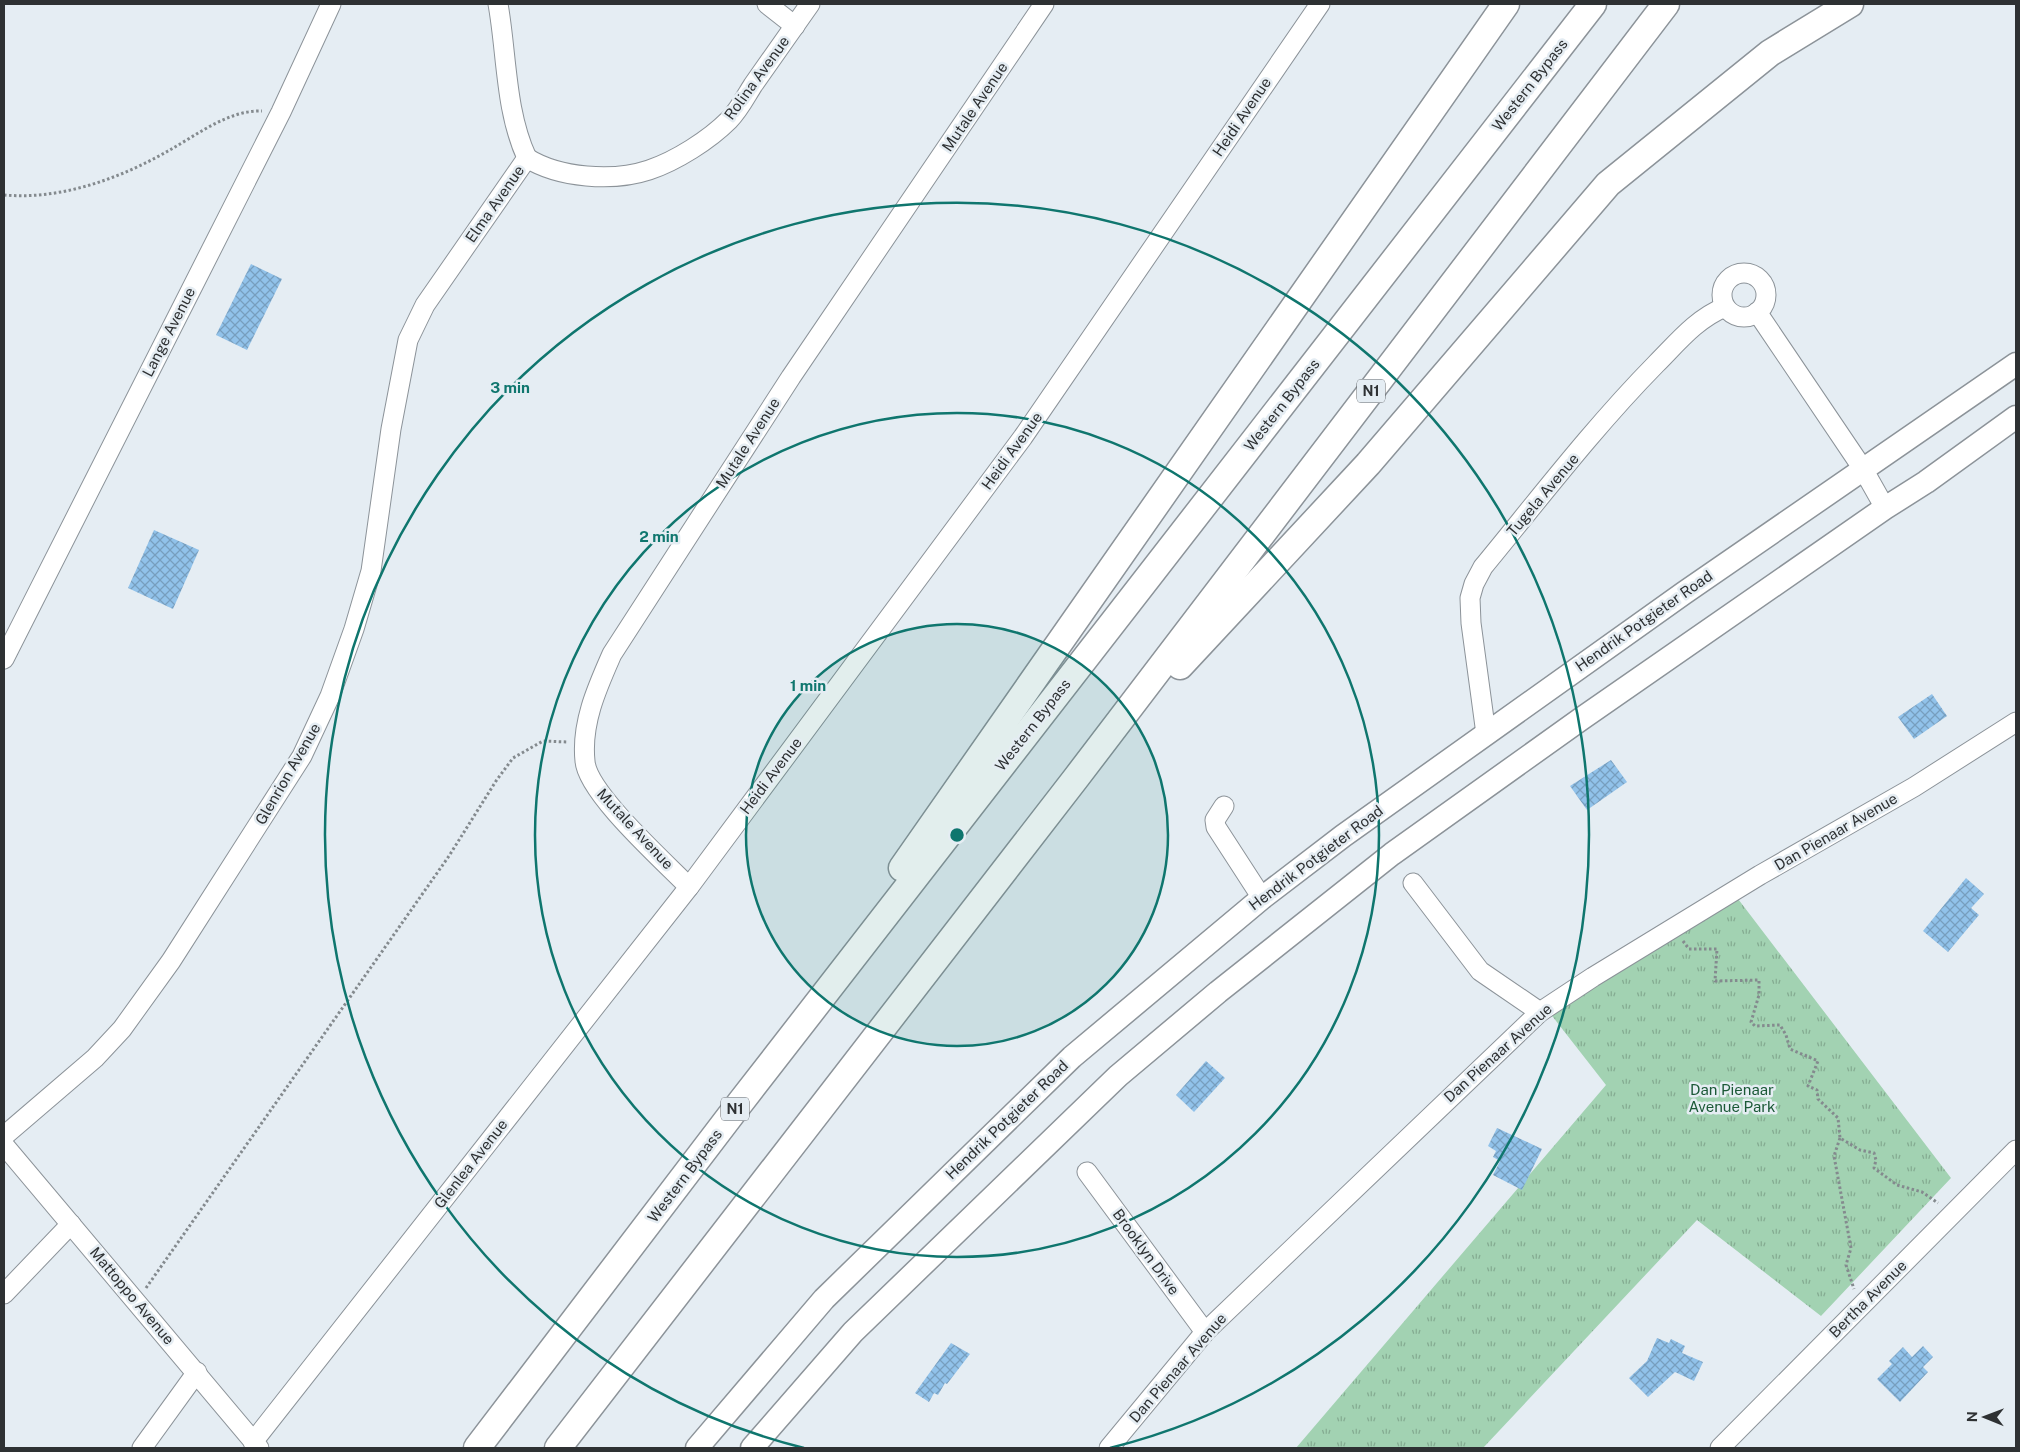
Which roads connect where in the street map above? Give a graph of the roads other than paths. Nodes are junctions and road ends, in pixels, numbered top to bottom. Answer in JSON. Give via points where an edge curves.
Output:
{"nodes":[{"id":1,"x":331,"y":4,"type":"edge"},
{"id":2,"x":498,"y":4,"type":"edge"},
{"id":3,"x":767,"y":4,"type":"edge"},
{"id":4,"x":810,"y":4,"type":"edge"},
{"id":5,"x":1044,"y":4,"type":"edge"},
{"id":6,"x":1320,"y":4,"type":"edge"},
{"id":7,"x":1506,"y":4,"type":"edge"},
{"id":8,"x":1593,"y":4,"type":"edge"},
{"id":9,"x":1666,"y":4,"type":"edge"},
{"id":10,"x":1850,"y":4,"type":"edge"},
{"id":11,"x":794,"y":26,"type":"junction"},
{"id":12,"x":527,"y":158,"type":"junction"},
{"id":13,"x":425,"y":305,"type":"joint"},
{"id":14,"x":1726,"y":307,"type":"junction"},
{"id":15,"x":1757,"y":312,"type":"junction"},
{"id":16,"x":2016,"y":364,"type":"edge"},
{"id":17,"x":2016,"y":417,"type":"edge"},
{"id":18,"x":1863,"y":469,"type":"junction"},
{"id":19,"x":1885,"y":508,"type":"junction"},
{"id":20,"x":4,"y":659,"type":"edge"},
{"id":21,"x":2016,"y":722,"type":"edge"},
{"id":22,"x":1486,"y":734,"type":"junction"},
{"id":23,"x":1076,"y":778,"type":"junction"},
{"id":24,"x":1224,"y":806,"type":"dead end"},
{"id":25,"x":1413,"y":883,"type":"dead end"},
{"id":26,"x":689,"y":887,"type":"junction"},
{"id":27,"x":1262,"y":898,"type":"junction"},
{"id":28,"x":1540,"y":1012,"type":"junction"},
{"id":29,"x":740,"y":1103,"type":"junction"},
{"id":30,"x":4,"y":1136,"type":"edge"},
{"id":31,"x":4,"y":1145,"type":"edge"},
{"id":32,"x":2016,"y":1150,"type":"edge"},
{"id":33,"x":1087,"y":1172,"type":"dead end"},
{"id":34,"x":71,"y":1224,"type":"junction"},
{"id":35,"x":4,"y":1294,"type":"edge"},
{"id":36,"x":1205,"y":1332,"type":"junction"},
{"id":37,"x":197,"y":1372,"type":"junction"},
{"id":38,"x":256,"y":1445,"type":"edge"},
{"id":39,"x":142,"y":1448,"type":"edge"},
{"id":40,"x":478,"y":1448,"type":"edge"},
{"id":41,"x":558,"y":1448,"type":"edge"},
{"id":42,"x":697,"y":1448,"type":"edge"},
{"id":43,"x":752,"y":1448,"type":"edge"},
{"id":44,"x":1109,"y":1448,"type":"edge"},
{"id":45,"x":1720,"y":1448,"type":"edge"}],
"edges":[{"from":1,"to":20,"type":"street","name":"Lange Avenue","via":[[281,112]]},
{"from":2,"to":12,"type":"street","name":"Elma Avenue","via":[[515,120]]},
{"from":3,"to":11,"type":"street"},
{"from":4,"to":11,"type":"street","name":"Rolina Avenue"},
{"from":5,"to":26,"type":"street","name":"Mutale Avenue","via":[[791,377],[612,654],[596,690],[585,731],[585,763],[594,784],[612,808]]},
{"from":6,"to":26,"type":"street","name":"Heidi Avenue","via":[[1023,437]]},
{"from":7,"to":29,"type":"highway"},
{"from":8,"to":29,"type":"highway","name":"Western Bypass","number":"N1"},
{"from":9,"to":23,"type":"highway","number":"N1"},
{"from":10,"to":23,"type":"highway","via":[[1770,53],[1608,184],[1368,464]]},
{"from":11,"to":12,"type":"street","name":"Rolina Avenue","via":[[730,120],[669,162],[631,175],[604,176],[576,175],[551,169]]},
{"from":12,"to":13,"type":"street","name":"Elma Avenue"},
{"from":13,"to":30,"type":"street","name":"Glenrion Avenue","via":[[408,340],[402,362],[371,571],[330,696],[302,756],[171,961],[122,1029],[95,1058]]},
{"from":14,"to":15,"type":"street","via":[[1740,316]]},
{"from":14,"to":15,"type":"street","via":[[1722,299],[1726,282],[1732,276],[1747,273],[1755,276],[1765,290],[1765,298]]},
{"from":14,"to":22,"type":"street","name":"Tugela Avenue","via":[[1702,318],[1689,329],[1630,391],[1483,567],[1470,598]]},
{"from":15,"to":18,"type":"street"},
{"from":16,"to":18,"type":"main road","name":"Hendrik Potgieter Road"},
{"from":17,"to":19,"type":"main road"},
{"from":18,"to":19,"type":"street"},
{"from":18,"to":22,"type":"main road","name":"Hendrik Potgieter Road"},
{"from":19,"to":43,"type":"main road","via":[[1392,854],[1218,992],[1118,1076],[853,1332]]},
{"from":21,"to":28,"type":"street","name":"Dan Pienaar Avenue","via":[[1914,788],[1673,928]]},
{"from":22,"to":27,"type":"main road","name":"Hendrik Potgieter Road"},
{"from":23,"to":41,"type":"highway","number":"N1"},
{"from":24,"to":27,"type":"street","via":[[1215,820],[1216,827]]},
{"from":25,"to":28,"type":"street","via":[[1480,971]]},
{"from":26,"to":38,"type":"street","name":"Glenlea Avenue"},
{"from":27,"to":42,"type":"main road","name":"Hendrik Potgieter Road","via":[[1043,1085],[824,1299]]},
{"from":28,"to":36,"type":"street","name":"Dan Pienaar Avenue"},
{"from":29,"to":40,"type":"highway","name":"Western Bypass","number":"N1"},
{"from":31,"to":34,"type":"street","name":"Mattoppo Avenue"},
{"from":32,"to":45,"type":"street","name":"Bertha Avenue"},
{"from":33,"to":36,"type":"street","name":"Brooklyn Drive"},
{"from":34,"to":35,"type":"street"},
{"from":34,"to":37,"type":"street","name":"Mattoppo Avenue"},
{"from":36,"to":44,"type":"street","name":"Dan Pienaar Avenue"},
{"from":37,"to":38,"type":"street","name":"Mattoppo Avenue"},
{"from":37,"to":39,"type":"street"}]}
